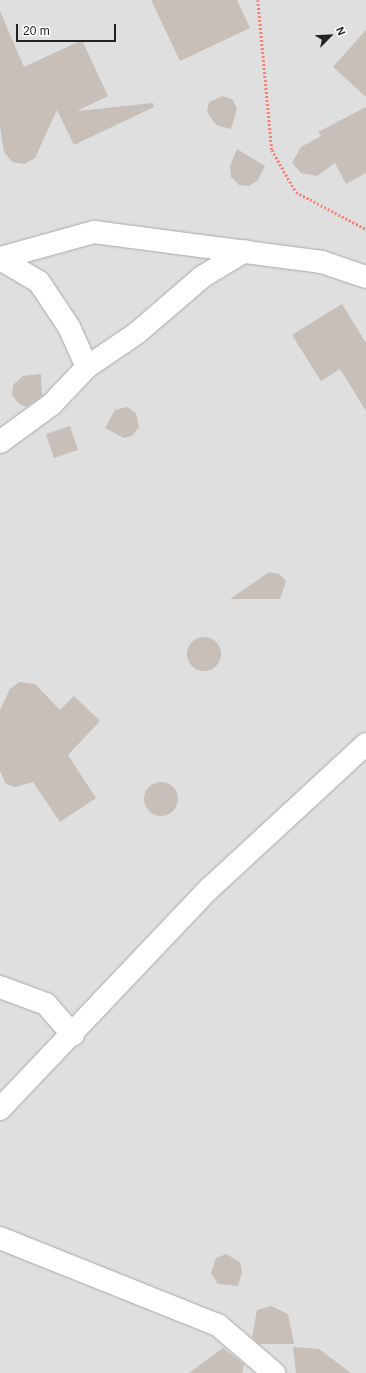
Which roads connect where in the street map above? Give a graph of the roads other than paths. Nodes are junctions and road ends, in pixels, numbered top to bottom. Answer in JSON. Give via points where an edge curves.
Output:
{"nodes":[{"id":1,"x":245,"y":251,"type":"junction"},
{"id":2,"x":0,"y":259,"type":"edge"},
{"id":3,"x":366,"y":277,"type":"edge"},
{"id":4,"x":87,"y":367,"type":"junction"},
{"id":5,"x":0,"y":442,"type":"edge"},
{"id":6,"x":366,"y":744,"type":"edge"},
{"id":7,"x":0,"y":987,"type":"edge"},
{"id":8,"x":73,"y":1035,"type":"junction"},
{"id":9,"x":0,"y":1109,"type":"edge"},
{"id":10,"x":0,"y":1238,"type":"edge"},
{"id":11,"x":274,"y":1373,"type":"edge"}],
"edges":[{"from":1,"to":2,"type":"street","via":[[94,232]]},
{"from":1,"to":3,"type":"street","via":[[322,262]]},
{"from":1,"to":4,"type":"street","via":[[202,277],[137,333]]},
{"from":2,"to":4,"type":"street","via":[[39,282],[69,327]]},
{"from":4,"to":5,"type":"street","via":[[51,405]]},
{"from":6,"to":8,"type":"street","via":[[210,888]]},
{"from":7,"to":8,"type":"street","via":[[46,1004]]},
{"from":8,"to":9,"type":"street"},
{"from":10,"to":11,"type":"street","via":[[218,1325]]}]}
